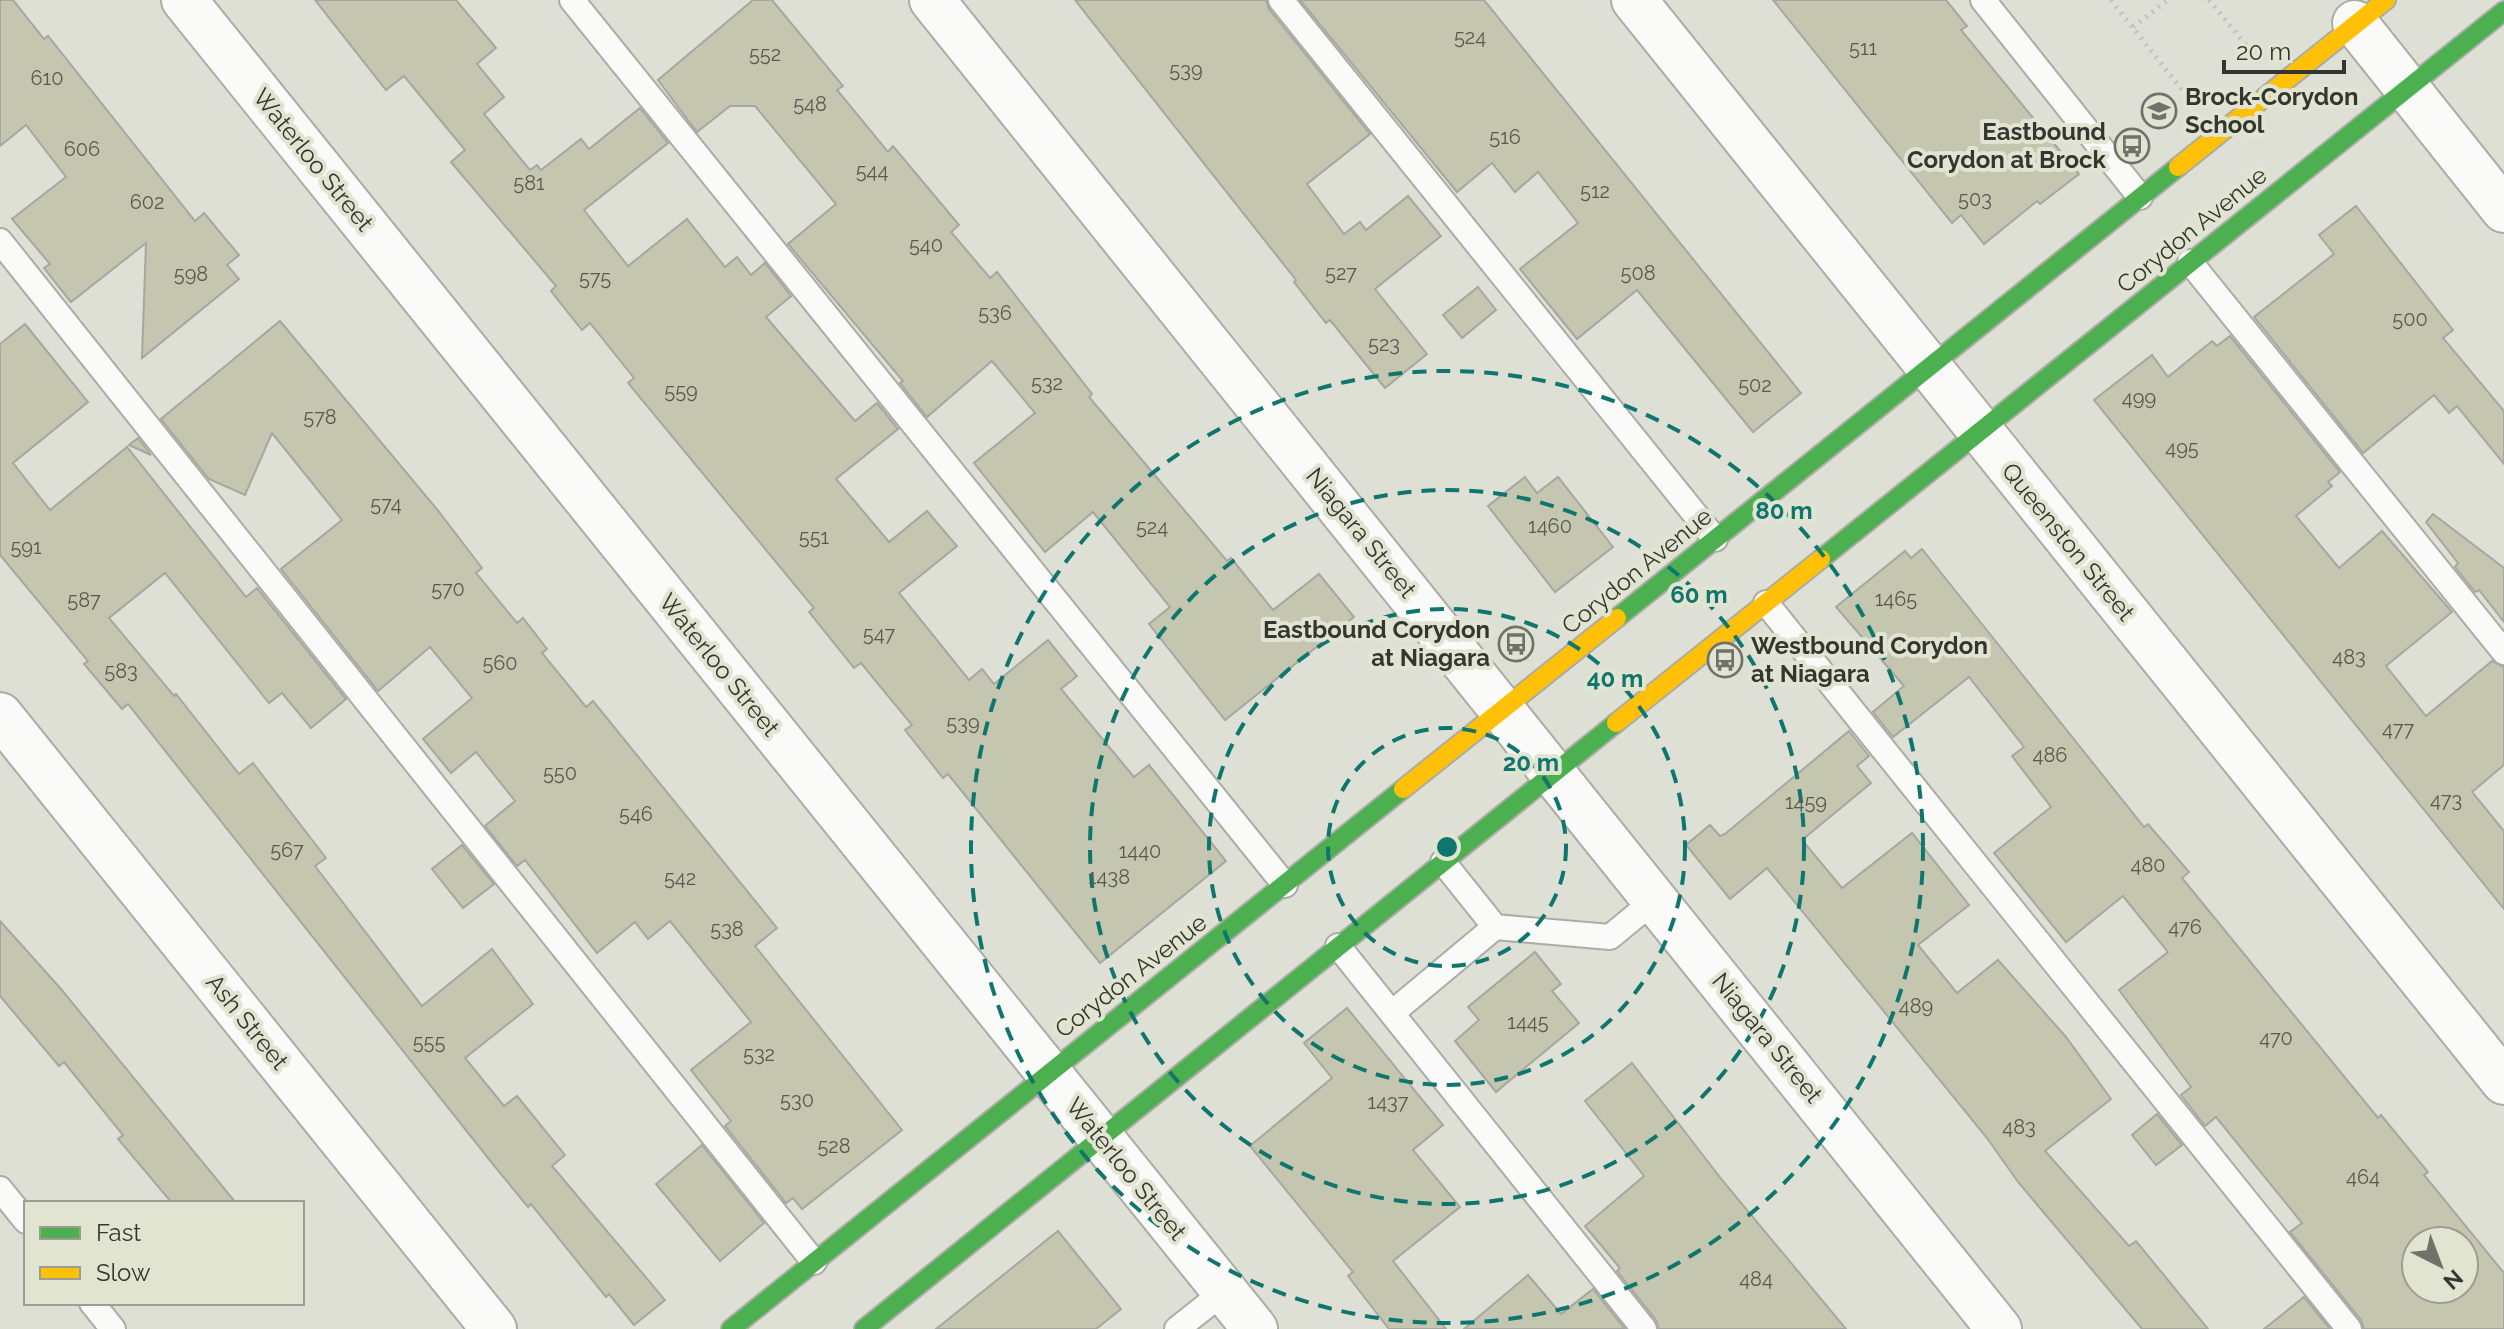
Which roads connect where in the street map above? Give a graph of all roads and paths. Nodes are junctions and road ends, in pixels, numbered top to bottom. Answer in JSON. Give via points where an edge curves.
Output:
{"nodes":[{"id":1,"x":184,"y":0,"type":"edge"},
{"id":2,"x":572,"y":0,"type":"edge"},
{"id":3,"x":932,"y":0,"type":"edge"},
{"id":4,"x":1281,"y":0,"type":"edge"},
{"id":5,"x":1634,"y":0,"type":"edge"},
{"id":6,"x":1983,"y":0,"type":"edge"},
{"id":7,"x":2111,"y":0,"type":"edge"},
{"id":8,"x":2168,"y":0,"type":"edge"},
{"id":9,"x":2209,"y":0,"type":"edge"},
{"id":10,"x":2504,"y":11,"type":"edge"},
{"id":11,"x":2370,"y":12,"type":"edge"},
{"id":12,"x":2133,"y":27,"type":"junction"},
{"id":13,"x":2250,"y":50,"type":"dead end"},
{"id":14,"x":2407,"y":88,"type":"junction"},
{"id":15,"x":2190,"y":100,"type":"dead end"},
{"id":16,"x":2140,"y":197,"type":"junction"},
{"id":17,"x":2504,"y":210,"type":"edge"},
{"id":18,"x":0,"y":241,"type":"edge"},
{"id":19,"x":2190,"y":262,"type":"junction"},
{"id":20,"x":1928,"y":367,"type":"junction"},
{"id":21,"x":1979,"y":433,"type":"junction"},
{"id":22,"x":1715,"y":539,"type":"junction"},
{"id":23,"x":1766,"y":603,"type":"junction"},
{"id":24,"x":2504,"y":652,"type":"edge"},
{"id":25,"x":1503,"y":709,"type":"junction"},
{"id":26,"x":0,"y":715,"type":"edge"},
{"id":27,"x":1555,"y":773,"type":"junction"},
{"id":28,"x":1443,"y":862,"type":"junction"},
{"id":29,"x":1285,"y":885,"type":"junction"},
{"id":30,"x":1656,"y":899,"type":"junction"},
{"id":31,"x":1495,"y":927,"type":"junction"},
{"id":32,"x":1338,"y":946,"type":"junction"},
{"id":33,"x":1392,"y":1013,"type":"junction"},
{"id":34,"x":1047,"y":1073,"type":"junction"},
{"id":35,"x":2504,"y":1082,"type":"edge"},
{"id":36,"x":1100,"y":1136,"type":"junction"},
{"id":37,"x":0,"y":1189,"type":"edge"},
{"id":38,"x":24,"y":1219,"type":"edge"},
{"id":39,"x":814,"y":1262,"type":"junction"},
{"id":40,"x":1225,"y":1291,"type":"junction"},
{"id":41,"x":94,"y":1305,"type":"edge"},
{"id":42,"x":866,"y":1328,"type":"edge"},
{"id":43,"x":113,"y":1329,"type":"edge"},
{"id":44,"x":494,"y":1329,"type":"edge"},
{"id":45,"x":731,"y":1329,"type":"edge"},
{"id":46,"x":1177,"y":1329,"type":"edge"},
{"id":47,"x":1255,"y":1329,"type":"edge"},
{"id":48,"x":1644,"y":1329,"type":"edge"},
{"id":49,"x":1999,"y":1329,"type":"edge"},
{"id":50,"x":2349,"y":1329,"type":"edge"}],
"edges":[{"from":1,"to":34,"type":"street","name":"Waterloo Street"},
{"from":2,"to":29,"type":"lane"},
{"from":3,"to":25,"type":"street","name":"Niagara Street"},
{"from":4,"to":22,"type":"lane"},
{"from":5,"to":20,"type":"street","name":"Queenston Street"},
{"from":6,"to":16,"type":"lane"},
{"from":7,"to":12,"type":"path"},
{"from":8,"to":12,"type":"path"},
{"from":9,"to":13,"type":"path"},
{"from":10,"to":14,"type":"main road","name":"Corydon Avenue"},
{"from":11,"to":14,"type":"street"},
{"from":11,"to":16,"type":"main road","name":"Corydon Avenue"},
{"from":12,"to":15,"type":"path"},
{"from":14,"to":17,"type":"street"},
{"from":14,"to":19,"type":"main road","name":"Corydon Avenue"},
{"from":16,"to":20,"type":"main road","name":"Corydon Avenue"},
{"from":18,"to":39,"type":"lane"},
{"from":19,"to":21,"type":"main road","name":"Corydon Avenue"},
{"from":19,"to":24,"type":"lane"},
{"from":20,"to":21,"type":"street","name":"Queenston Street"},
{"from":20,"to":22,"type":"main road","name":"Corydon Avenue"},
{"from":21,"to":23,"type":"main road","name":"Corydon Avenue"},
{"from":21,"to":35,"type":"street","name":"Queenston Street"},
{"from":22,"to":25,"type":"main road","name":"Corydon Avenue"},
{"from":23,"to":27,"type":"main road","name":"Corydon Avenue"},
{"from":23,"to":50,"type":"lane"},
{"from":25,"to":27,"type":"street","name":"Niagara Street"},
{"from":25,"to":29,"type":"main road","name":"Corydon Avenue"},
{"from":26,"to":44,"type":"street","name":"Ash Street"},
{"from":27,"to":28,"type":"main road","name":"Corydon Avenue"},
{"from":27,"to":30,"type":"street","name":"Niagara Street"},
{"from":28,"to":31,"type":"lane"},
{"from":28,"to":32,"type":"main road","name":"Corydon Avenue"},
{"from":29,"to":34,"type":"main road","name":"Corydon Avenue"},
{"from":30,"to":31,"type":"lane","via":[[1610,937]]},
{"from":30,"to":49,"type":"street","name":"Niagara Street"},
{"from":31,"to":33,"type":"lane"},
{"from":32,"to":33,"type":"lane"},
{"from":32,"to":36,"type":"main road","name":"Corydon Avenue"},
{"from":33,"to":48,"type":"lane"},
{"from":34,"to":36,"type":"street","name":"Waterloo Street"},
{"from":34,"to":39,"type":"main road","name":"Corydon Avenue"},
{"from":36,"to":40,"type":"street","name":"Waterloo Street"},
{"from":36,"to":42,"type":"main road","name":"Corydon Avenue"},
{"from":37,"to":38,"type":"lane"},
{"from":39,"to":45,"type":"main road","name":"Corydon Avenue"},
{"from":40,"to":46,"type":"lane"},
{"from":40,"to":47,"type":"street","name":"Waterloo Street"},
{"from":41,"to":43,"type":"lane"}]}
